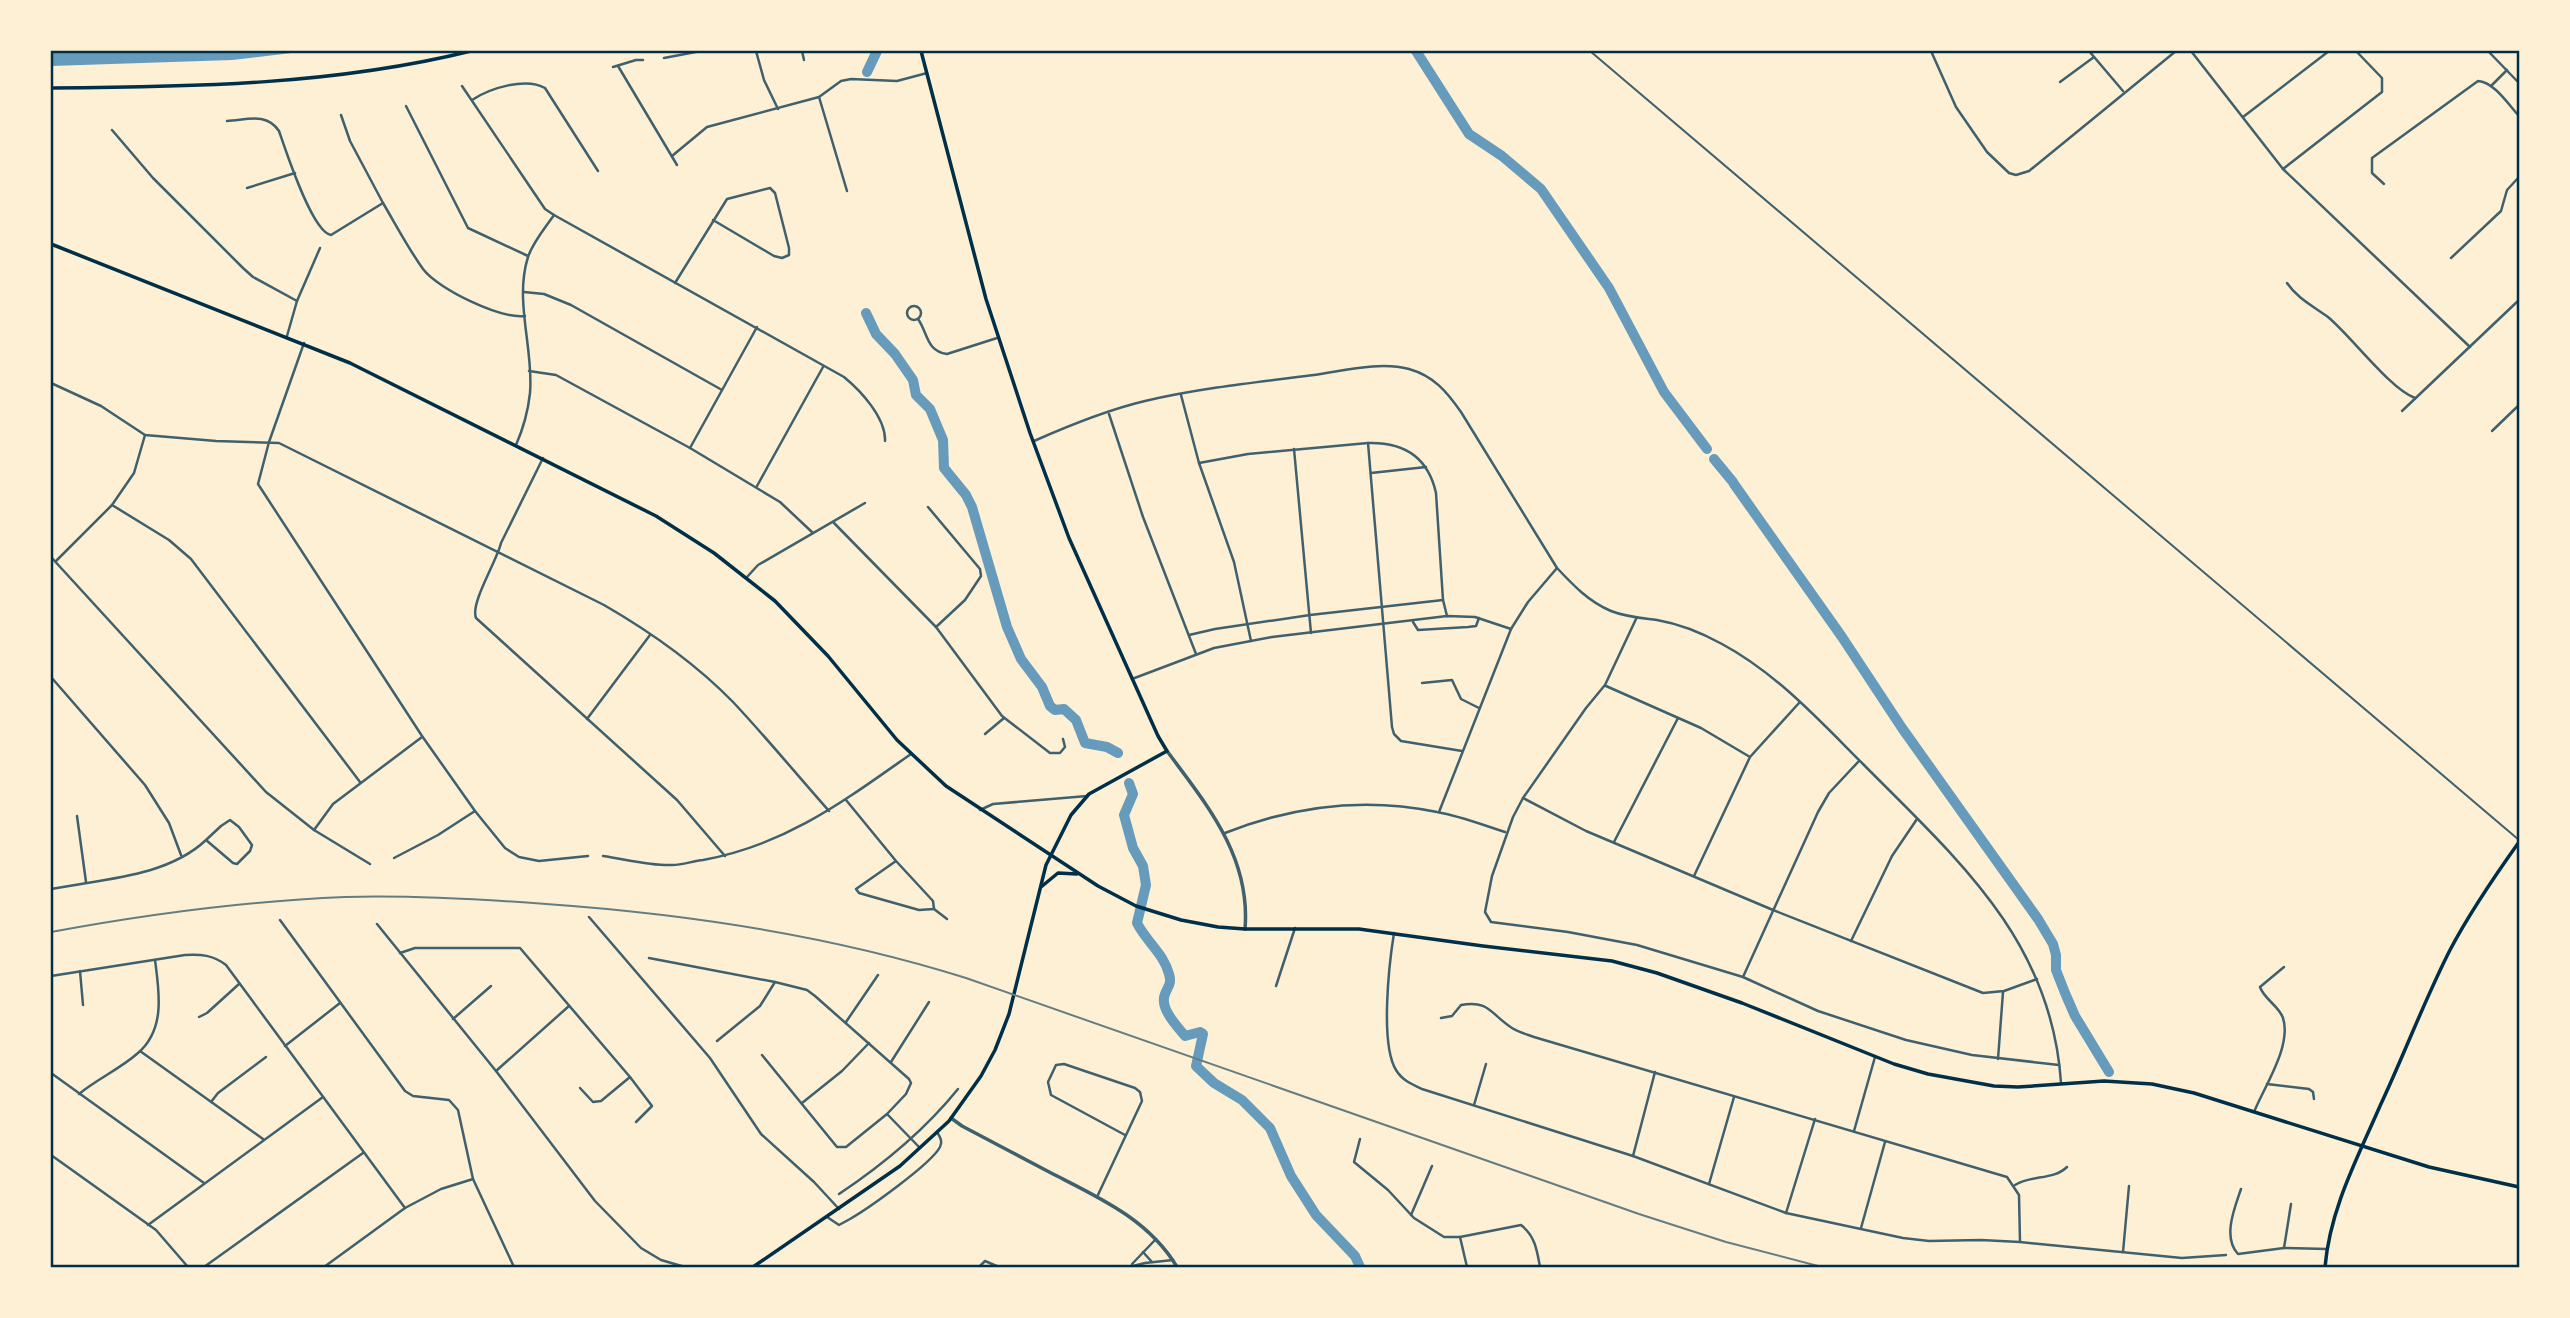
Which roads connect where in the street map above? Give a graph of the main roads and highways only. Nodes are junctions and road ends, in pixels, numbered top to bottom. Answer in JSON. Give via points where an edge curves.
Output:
{"nodes":[{"id":1,"x":471,"y":51,"type":"edge"},
{"id":2,"x":921,"y":51,"type":"edge"},
{"id":3,"x":51,"y":89,"type":"edge"},
{"id":4,"x":51,"y":244,"type":"edge"},
{"id":5,"x":2519,"y":841,"type":"edge"},
{"id":6,"x":1051,"y":855,"type":"junction"},
{"id":7,"x":1086,"y":878,"type":"junction"},
{"id":8,"x":1038,"y":891,"type":"junction"},
{"id":9,"x":2361,"y":1147,"type":"junction"},
{"id":10,"x":2519,"y":1187,"type":"edge"},
{"id":11,"x":753,"y":1267,"type":"edge"},
{"id":12,"x":2325,"y":1267,"type":"edge"}],
"edges":[{"from":1,"to":3,"type":"main road","via":[[342,74],[255,83]]},
{"from":2,"to":6,"type":"main road","via":[[998,338],[1034,441],[1073,547],[1167,751],[1087,796],[1071,815]]},
{"from":4,"to":6,"type":"main road","via":[[370,372],[656,516],[775,601],[911,754],[946,786]]},
{"from":5,"to":9,"type":"main road","via":[[2449,953]]},
{"from":6,"to":7,"type":"main road"},
{"from":6,"to":8,"type":"main road"},
{"from":7,"to":8,"type":"main road","via":[[1058,873]]},
{"from":7,"to":9,"type":"main road","via":[[1136,906],[1196,924],[1245,929],[1333,928],[1588,956],[1637,967],[1742,1003],[1928,1074],[1994,1086],[2104,1081],[2152,1084],[2194,1093]]},
{"from":8,"to":11,"type":"main road","via":[[1011,1005],[988,1063],[951,1117],[900,1166]]},
{"from":9,"to":10,"type":"main road"},
{"from":9,"to":12,"type":"main road","via":[[2335,1213]]}]}
